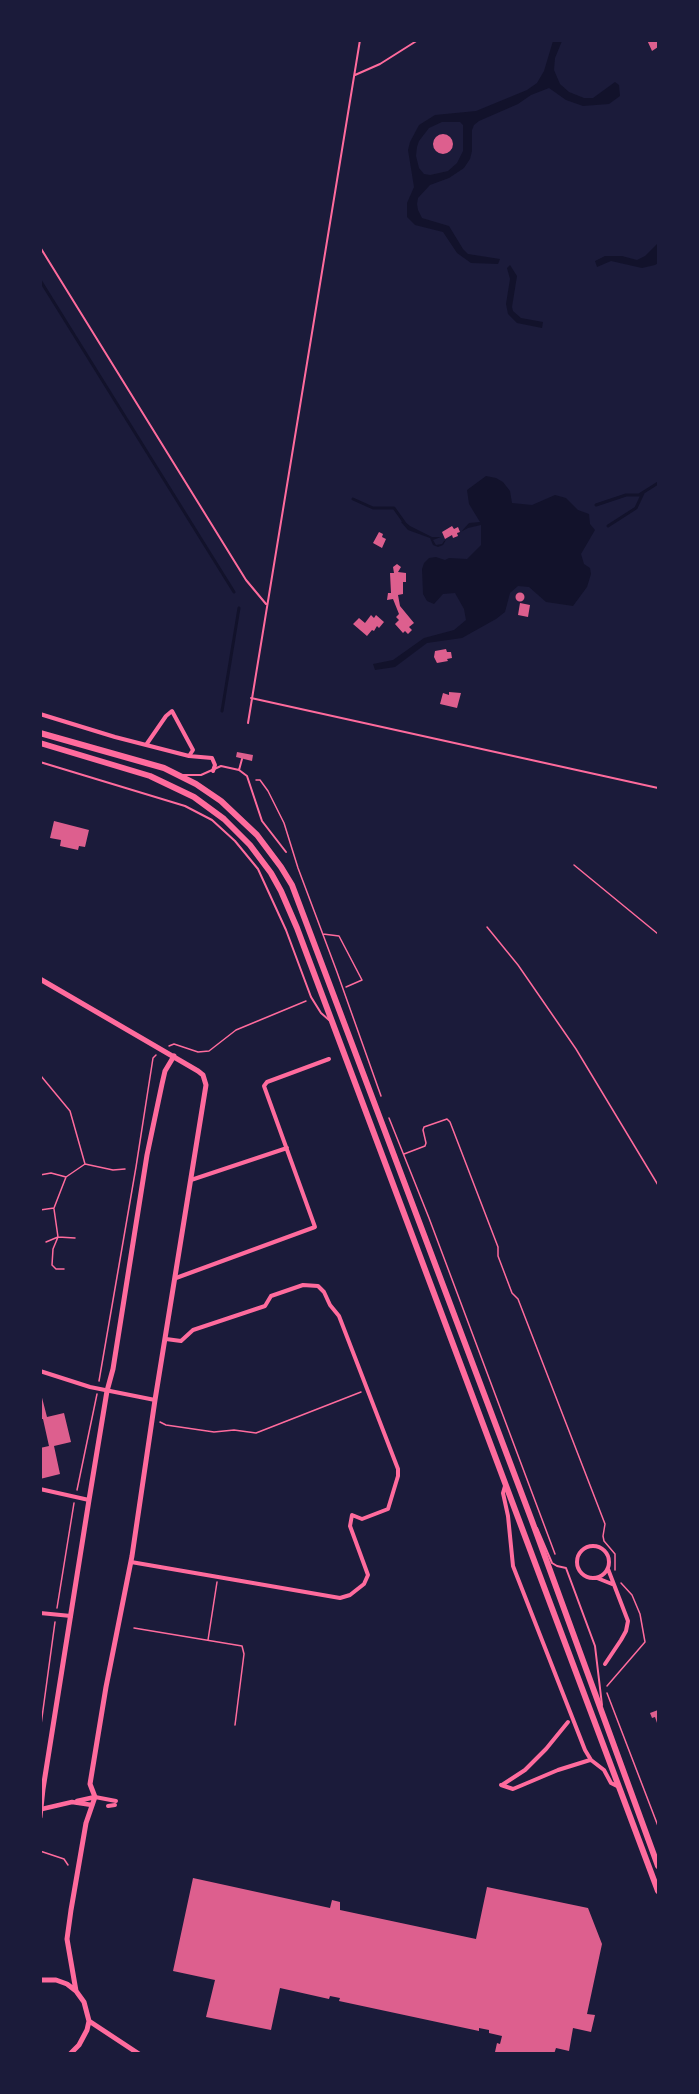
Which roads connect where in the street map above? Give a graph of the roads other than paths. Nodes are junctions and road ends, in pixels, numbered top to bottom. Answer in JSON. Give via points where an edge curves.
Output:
{"nodes":[{"id":1,"x":360,"y":40,"type":"edge"},
{"id":2,"x":418,"y":40,"type":"edge"},
{"id":3,"x":355,"y":75,"type":"junction"},
{"id":4,"x":40,"y":247,"type":"edge"},
{"id":5,"x":266,"y":604,"type":"junction"},
{"id":6,"x":251,"y":698,"type":"junction"},
{"id":7,"x":40,"y":714,"type":"edge"},
{"id":8,"x":248,"y":723,"type":"dead end"},
{"id":9,"x":40,"y":733,"type":"edge"},
{"id":10,"x":40,"y":743,"type":"edge"},
{"id":11,"x":146,"y":744,"type":"junction"},
{"id":12,"x":189,"y":756,"type":"junction"},
{"id":13,"x":242,"y":759,"type":"dead end"},
{"id":14,"x":40,"y":762,"type":"edge"},
{"id":15,"x":239,"y":770,"type":"junction"},
{"id":16,"x":213,"y":771,"type":"junction"},
{"id":17,"x":179,"y":775,"type":"junction"},
{"id":18,"x":658,"y":788,"type":"edge"},
{"id":19,"x":286,"y":852,"type":"dead end"},
{"id":20,"x":40,"y":979,"type":"edge"},
{"id":21,"x":333,"y":1024,"type":"junction"},
{"id":22,"x":174,"y":1056,"type":"junction"},
{"id":23,"x":329,"y":1059,"type":"dead end"},
{"id":24,"x":287,"y":1148,"type":"junction"},
{"id":25,"x":191,"y":1180,"type":"junction"},
{"id":26,"x":176,"y":1278,"type":"junction"},
{"id":27,"x":166,"y":1339,"type":"junction"},
{"id":28,"x":40,"y":1371,"type":"edge"},
{"id":29,"x":107,"y":1391,"type":"junction"},
{"id":30,"x":155,"y":1400,"type":"junction"},
{"id":31,"x":506,"y":1484,"type":"junction"},
{"id":32,"x":40,"y":1489,"type":"edge"},
{"id":33,"x":89,"y":1500,"type":"junction"},
{"id":34,"x":532,"y":1521,"type":"junction"},
{"id":35,"x":131,"y":1562,"type":"junction"},
{"id":36,"x":608,"y":1569,"type":"junction"},
{"id":37,"x":597,"y":1578,"type":"junction"},
{"id":38,"x":613,"y":1584,"type":"junction"},
{"id":39,"x":40,"y":1612,"type":"edge"},
{"id":40,"x":71,"y":1616,"type":"junction"},
{"id":41,"x":605,"y":1665,"type":"dead end"},
{"id":42,"x":603,"y":1720,"type":"junction"},
{"id":43,"x":568,"y":1722,"type":"dead end"},
{"id":44,"x":591,"y":1760,"type":"junction"},
{"id":45,"x":620,"y":1788,"type":"junction"},
{"id":46,"x":95,"y":1797,"type":"junction"},
{"id":47,"x":72,"y":1802,"type":"junction"},
{"id":48,"x":92,"y":1805,"type":"junction"},
{"id":49,"x":108,"y":1806,"type":"dead end"},
{"id":50,"x":41,"y":1809,"type":"edge"},
{"id":51,"x":40,"y":1817,"type":"edge"},
{"id":52,"x":658,"y":1866,"type":"edge"},
{"id":53,"x":658,"y":1891,"type":"edge"},
{"id":54,"x":40,"y":1980,"type":"edge"},
{"id":55,"x":76,"y":1991,"type":"junction"},
{"id":56,"x":89,"y":2021,"type":"junction"},
{"id":57,"x":70,"y":2054,"type":"edge"},
{"id":58,"x":139,"y":2054,"type":"edge"}],
"edges":[{"from":1,"to":3,"type":"lane"},
{"from":2,"to":3,"type":"lane"},
{"from":3,"to":5,"type":"lane"},
{"from":4,"to":5,"type":"lane","via":[[246,580]]},
{"from":5,"to":6,"type":"lane"},
{"from":6,"to":8,"type":"lane"},
{"from":6,"to":18,"type":"lane"},
{"from":7,"to":11,"type":"street"},
{"from":9,"to":17,"type":"main road"},
{"from":10,"to":21,"type":"main road","via":[[161,780],[194,797],[235,829],[272,873]]},
{"from":11,"to":12,"type":"street"},
{"from":11,"to":12,"type":"street","via":[[172,711],[193,750]]},
{"from":12,"to":16,"type":"street","via":[[212,758]]},
{"from":13,"to":15,"type":"lane"},
{"from":14,"to":21,"type":"lane","via":[[185,806],[212,820],[258,870],[311,997]]},
{"from":15,"to":16,"type":"lane","via":[[221,766]]},
{"from":15,"to":19,"type":"lane","via":[[247,776],[262,821]]},
{"from":16,"to":17,"type":"lane"},
{"from":17,"to":34,"type":"main road","via":[[221,801],[257,835],[281,867],[299,902]]},
{"from":20,"to":22,"type":"main road"},
{"from":21,"to":31,"type":"main road"},
{"from":22,"to":25,"type":"main road","via":[[198,1071],[206,1086]]},
{"from":22,"to":29,"type":"main road","via":[[165,1071],[147,1155]]},
{"from":23,"to":24,"type":"street","via":[[264,1086]]},
{"from":24,"to":25,"type":"street"},
{"from":24,"to":26,"type":"street","via":[[315,1227]]},
{"from":25,"to":26,"type":"main road"},
{"from":26,"to":27,"type":"main road"},
{"from":27,"to":30,"type":"main road"},
{"from":27,"to":35,"type":"street","via":[[181,1341],[193,1330],[265,1306],[271,1296],[303,1285],[318,1286],[339,1316],[398,1476],[387,1509],[362,1519],[352,1515],[350,1526],[368,1575],[364,1584],[350,1595],[340,1598]]},
{"from":28,"to":29,"type":"street"},
{"from":29,"to":30,"type":"street"},
{"from":29,"to":33,"type":"main road"},
{"from":30,"to":35,"type":"main road"},
{"from":31,"to":44,"type":"street","via":[[502,1493],[513,1566]]},
{"from":31,"to":45,"type":"main road"},
{"from":32,"to":33,"type":"street"},
{"from":33,"to":40,"type":"main road"},
{"from":34,"to":42,"type":"main road"},
{"from":34,"to":42,"type":"lane","via":[[552,1563],[566,1568],[596,1646]]},
{"from":35,"to":46,"type":"main road","via":[[90,1784]]},
{"from":36,"to":37,"type":"street"},
{"from":36,"to":37,"type":"street","via":[[609,1560],[602,1549],[584,1549],[578,1558],[578,1568],[587,1577]]},
{"from":36,"to":38,"type":"street"},
{"from":37,"to":38,"type":"street"},
{"from":38,"to":41,"type":"street","via":[[627,1614],[627,1624]]},
{"from":39,"to":40,"type":"street"},
{"from":40,"to":50,"type":"main road"},
{"from":42,"to":52,"type":"main road"},
{"from":43,"to":44,"type":"street","via":[[525,1770],[500,1786],[513,1789]]},
{"from":44,"to":45,"type":"street"},
{"from":45,"to":53,"type":"main road"},
{"from":46,"to":47,"type":"street"},
{"from":46,"to":48,"type":"main road"},
{"from":46,"to":49,"type":"street","via":[[116,1803]]},
{"from":47,"to":48,"type":"street"},
{"from":47,"to":50,"type":"street"},
{"from":48,"to":55,"type":"main road","via":[[67,1940]]},
{"from":50,"to":51,"type":"main road"},
{"from":54,"to":55,"type":"main road","via":[[56,1980]]},
{"from":55,"to":56,"type":"main road"},
{"from":56,"to":57,"type":"main road","via":[[84,2038]]},
{"from":56,"to":58,"type":"main road"}]}
